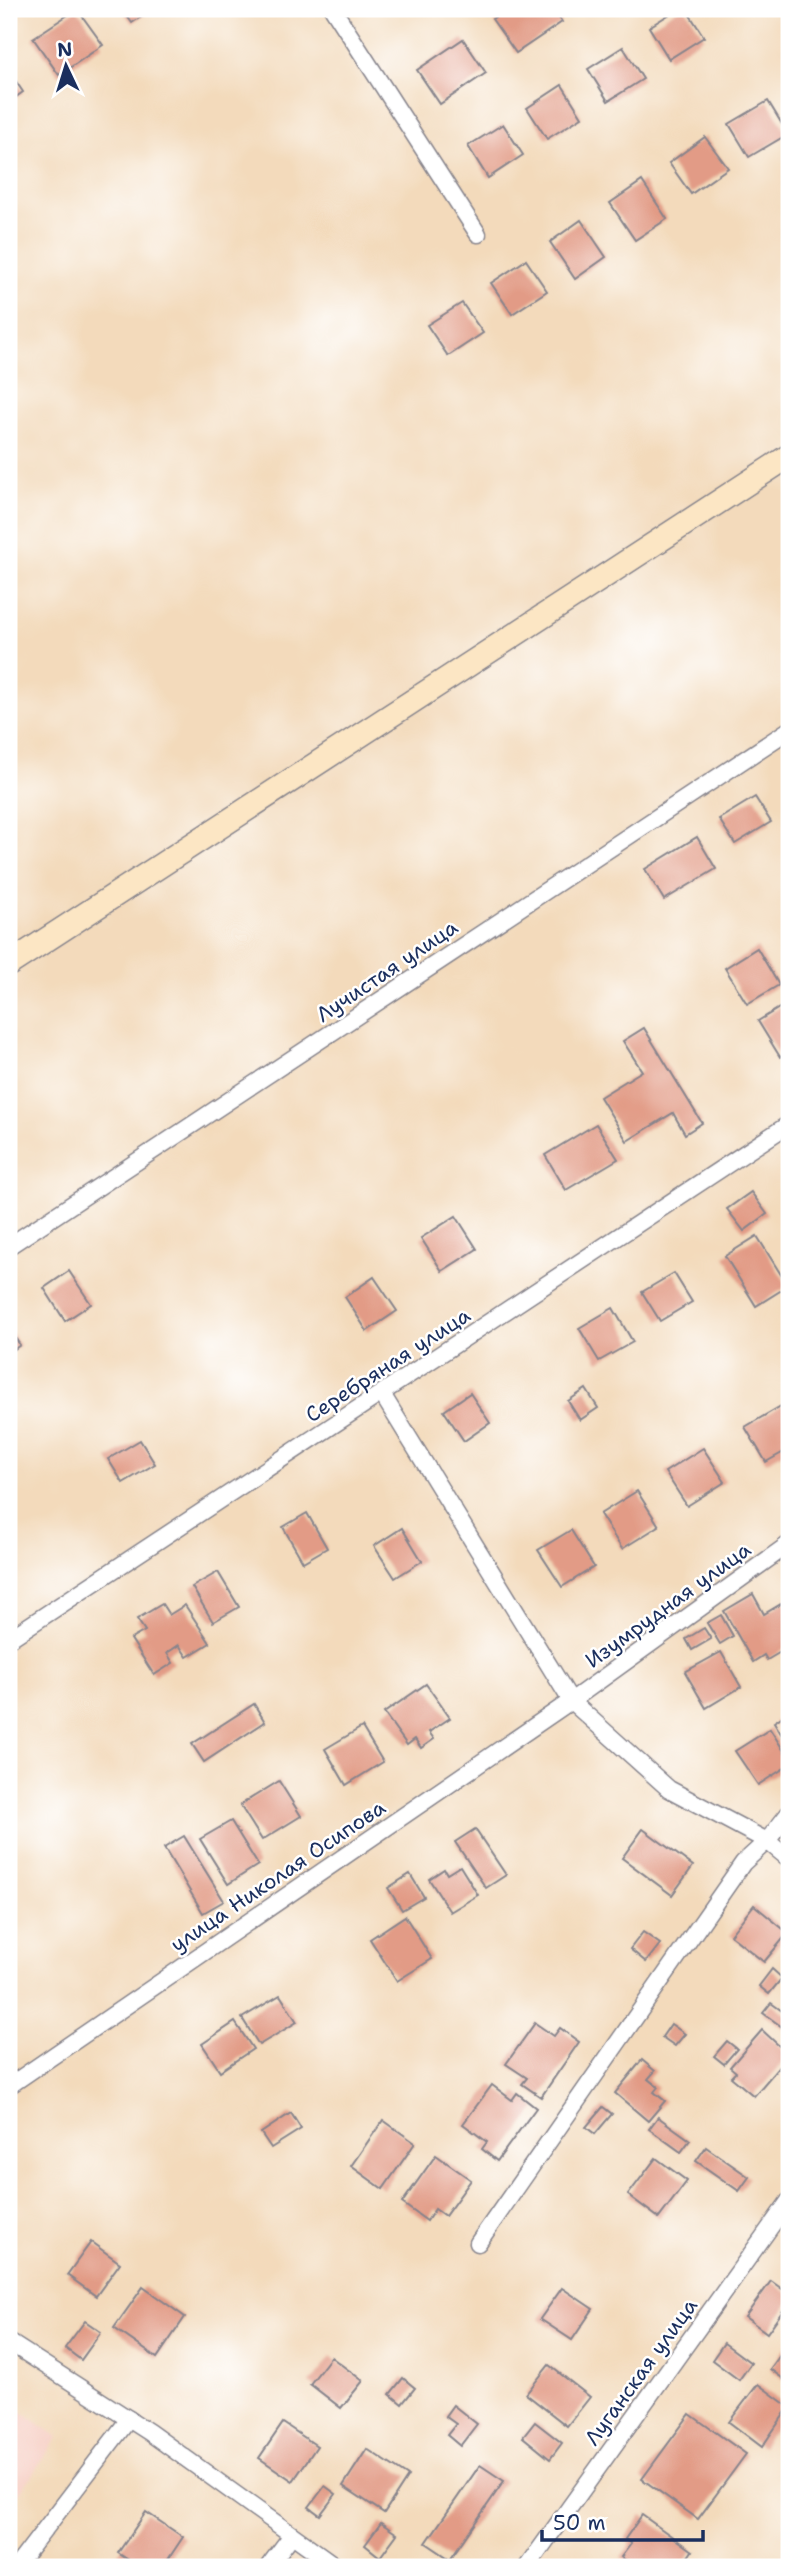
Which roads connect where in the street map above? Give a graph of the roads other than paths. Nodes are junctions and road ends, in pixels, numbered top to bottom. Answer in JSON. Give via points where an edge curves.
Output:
{"nodes":[{"id":1,"x":332,"y":9,"type":"edge"},
{"id":2,"x":478,"y":233,"type":"dead end"},
{"id":3,"x":789,"y":456,"type":"edge"},
{"id":4,"x":789,"y":730,"type":"edge"},
{"id":5,"x":9,"y":964,"type":"edge"},
{"id":6,"x":787,"y":1131,"type":"edge"},
{"id":7,"x":9,"y":1246,"type":"edge"},
{"id":8,"x":382,"y":1394,"type":"junction"},
{"id":9,"x":789,"y":1544,"type":"edge"},
{"id":10,"x":9,"y":1639,"type":"edge"},
{"id":11,"x":571,"y":1701,"type":"junction"},
{"id":12,"x":789,"y":1813,"type":"edge"},
{"id":13,"x":767,"y":1841,"type":"junction"},
{"id":14,"x":789,"y":1859,"type":"edge"},
{"id":15,"x":9,"y":2086,"type":"edge"},
{"id":16,"x":789,"y":2201,"type":"edge"},
{"id":17,"x":478,"y":2243,"type":"dead end"},
{"id":18,"x":9,"y":2342,"type":"edge"},
{"id":19,"x":129,"y":2419,"type":"junction"},
{"id":20,"x":292,"y":2535,"type":"junction"},
{"id":21,"x":16,"y":2567,"type":"edge"},
{"id":22,"x":268,"y":2567,"type":"edge"},
{"id":23,"x":337,"y":2567,"type":"edge"},
{"id":24,"x":527,"y":2567,"type":"edge"}],
"edges":[{"from":1,"to":2,"type":"street"},
{"from":3,"to":5,"type":"main road"},
{"from":4,"to":7,"type":"street","name":"Лучистая улица"},
{"from":6,"to":8,"type":"street","name":"Серебряная улица"},
{"from":8,"to":10,"type":"street","name":"Серебряная улица"},
{"from":8,"to":11,"type":"street"},
{"from":9,"to":11,"type":"street","name":"Изумрудная улица"},
{"from":11,"to":13,"type":"street","via":[[669,1789]]},
{"from":11,"to":15,"type":"street","name":"улица Николая Осипова"},
{"from":12,"to":13,"type":"street"},
{"from":13,"to":14,"type":"street"},
{"from":13,"to":17,"type":"street","via":[[743,1863]]},
{"from":16,"to":24,"type":"street","name":"Луганская улица"},
{"from":18,"to":19,"type":"street"},
{"from":19,"to":20,"type":"street"},
{"from":19,"to":21,"type":"street"},
{"from":20,"to":22,"type":"street"},
{"from":20,"to":23,"type":"street"}]}
